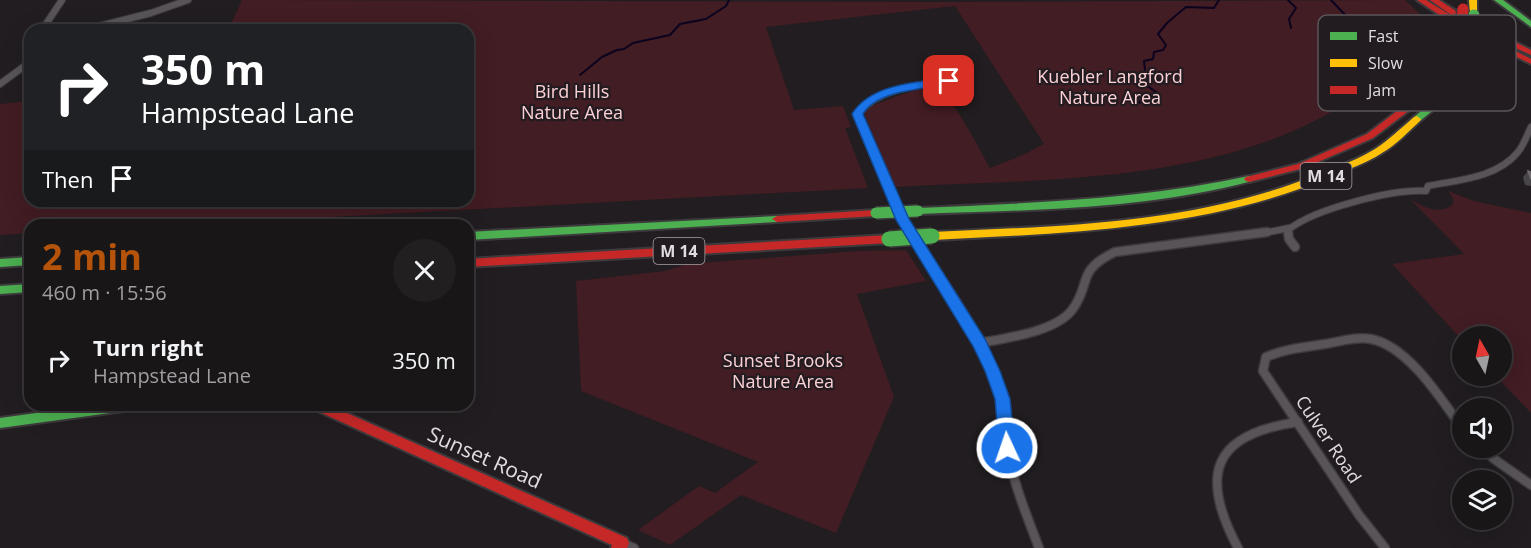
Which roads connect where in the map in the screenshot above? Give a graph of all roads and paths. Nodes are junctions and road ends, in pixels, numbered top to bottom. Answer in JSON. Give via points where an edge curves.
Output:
{"nodes":[{"id":1,"x":63,"y":0,"type":"edge"},
{"id":2,"x":188,"y":0,"type":"edge"},
{"id":3,"x":1421,"y":0,"type":"edge"},
{"id":4,"x":1434,"y":0,"type":"edge"},
{"id":5,"x":1498,"y":0,"type":"edge"},
{"id":6,"x":1443,"y":15,"type":"edge"},
{"id":7,"x":1456,"y":15,"type":"edge"},
{"id":8,"x":123,"y":20,"type":"junction"},
{"id":9,"x":46,"y":24,"type":"edge"},
{"id":10,"x":107,"y":24,"type":"edge"},
{"id":11,"x":122,"y":24,"type":"edge"},
{"id":12,"x":1531,"y":26,"type":"edge"},
{"id":13,"x":1516,"y":46,"type":"edge"},
{"id":14,"x":1531,"y":53,"type":"edge"},
{"id":15,"x":1516,"y":54,"type":"edge"},
{"id":16,"x":1531,"y":62,"type":"edge"},
{"id":17,"x":24,"y":66,"type":"edge"},
{"id":18,"x":949,"y":81,"type":"dead end"},
{"id":19,"x":0,"y":84,"type":"edge"},
{"id":20,"x":1408,"y":111,"type":"edge"},
{"id":21,"x":1429,"y":111,"type":"edge"},
{"id":22,"x":1531,"y":127,"type":"edge"},
{"id":23,"x":1289,"y":228,"type":"junction"},
{"id":24,"x":474,"y":236,"type":"edge"},
{"id":25,"x":1295,"y":247,"type":"dead end"},
{"id":26,"x":24,"y":261,"type":"edge"},
{"id":27,"x":0,"y":263,"type":"edge"},
{"id":28,"x":474,"y":263,"type":"edge"},
{"id":29,"x":24,"y":288,"type":"edge"},
{"id":30,"x":0,"y":290,"type":"edge"},
{"id":31,"x":980,"y":344,"type":"junction"},
{"id":32,"x":88,"y":411,"type":"edge"},
{"id":33,"x":330,"y":411,"type":"edge"},
{"id":34,"x":1452,"y":416,"type":"edge"},
{"id":35,"x":1298,"y":422,"type":"junction"},
{"id":36,"x":0,"y":423,"type":"edge"},
{"id":37,"x":1493,"y":458,"type":"edge"},
{"id":38,"x":1531,"y":484,"type":"edge"},
{"id":39,"x":625,"y":546,"type":"edge"},
{"id":40,"x":1039,"y":548,"type":"edge"},
{"id":41,"x":1238,"y":548,"type":"edge"},
{"id":42,"x":1385,"y":548,"type":"edge"}],
"edges":[{"from":1,"to":9,"type":"street"},
{"from":2,"to":8,"type":"street"},
{"from":3,"to":6,"type":"main road"},
{"from":4,"to":7,"type":"main road"},
{"from":5,"to":12,"type":"main road"},
{"from":8,"to":10,"type":"street"},
{"from":8,"to":11,"type":"street"},
{"from":13,"to":14,"type":"main road"},
{"from":15,"to":16,"type":"main road"},
{"from":17,"to":19,"type":"street"},
{"from":18,"to":31,"type":"street","via":[[907,87],[875,98],[857,114],[903,220]]},
{"from":20,"to":24,"type":"main road","number":"M 14","bridge":true,"via":[[1379,131],[1289,171],[1181,194]]},
{"from":21,"to":28,"type":"main road","number":"M 14","bridge":true,"via":[[1375,153],[1342,169],[1297,188],[1180,217],[1088,227]]},
{"from":22,"to":23,"type":"street","via":[[1518,152],[1493,170],[1428,186],[1426,191],[1379,195],[1299,221]]},
{"from":23,"to":25,"type":"street","via":[[1289,239]]},
{"from":23,"to":31,"type":"street","via":[[1104,256],[1088,272],[1074,309],[1064,318]]},
{"from":26,"to":27,"type":"main road"},
{"from":29,"to":30,"type":"main road"},
{"from":31,"to":40,"type":"street","via":[[1003,399],[1013,478]]},
{"from":32,"to":36,"type":"main road"},
{"from":33,"to":39,"type":"main road","name":"Sunset Road"},
{"from":34,"to":35,"type":"street","name":"Culver Road","via":[[1408,362],[1383,342],[1354,339],[1279,351],[1266,357],[1263,370]]},
{"from":35,"to":41,"type":"street","via":[[1247,435],[1220,463],[1216,473],[1219,500]]},
{"from":35,"to":42,"type":"street","name":"Culver Road"},
{"from":37,"to":38,"type":"street"}]}
